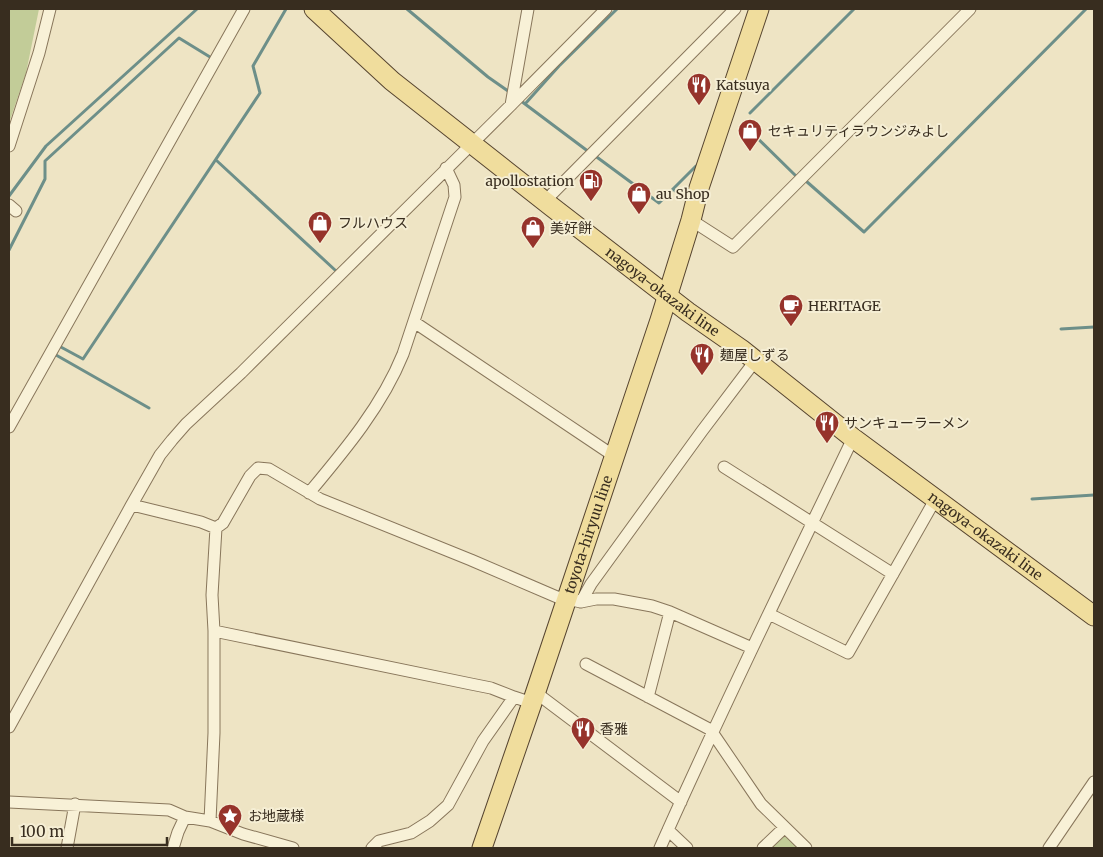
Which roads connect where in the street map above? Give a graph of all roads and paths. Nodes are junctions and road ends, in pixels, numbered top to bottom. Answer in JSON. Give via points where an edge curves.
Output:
{"nodes":[{"id":1,"x":50,"y":9,"type":"edge"},
{"id":2,"x":244,"y":9,"type":"edge"},
{"id":3,"x":314,"y":9,"type":"edge"},
{"id":4,"x":528,"y":9,"type":"edge"},
{"id":5,"x":606,"y":9,"type":"edge"},
{"id":6,"x":735,"y":9,"type":"edge"},
{"id":7,"x":759,"y":9,"type":"edge"},
{"id":8,"x":771,"y":9,"type":"edge"},
{"id":9,"x":970,"y":9,"type":"edge"},
{"id":10,"x":511,"y":105,"type":"junction"},
{"id":11,"x":473,"y":143,"type":"junction"},
{"id":12,"x":9,"y":146,"type":"edge"},
{"id":13,"x":446,"y":168,"type":"junction"},
{"id":14,"x":545,"y":202,"type":"junction"},
{"id":15,"x":691,"y":220,"type":"junction"},
{"id":16,"x":667,"y":294,"type":"junction"},
{"id":17,"x":414,"y":322,"type":"junction"},
{"id":18,"x":755,"y":361,"type":"junction"},
{"id":19,"x":9,"y":427,"type":"edge"},
{"id":20,"x":853,"y":438,"type":"junction"},
{"id":21,"x":614,"y":456,"type":"junction"},
{"id":22,"x":724,"y":467,"type":"dead end"},
{"id":23,"x":309,"y":493,"type":"junction"},
{"id":24,"x":936,"y":498,"type":"junction"},
{"id":25,"x":132,"y":504,"type":"junction"},
{"id":26,"x":812,"y":523,"type":"junction"},
{"id":27,"x":216,"y":528,"type":"junction"},
{"id":28,"x":893,"y":574,"type":"junction"},
{"id":29,"x":574,"y":601,"type":"junction"},
{"id":30,"x":670,"y":612,"type":"junction"},
{"id":31,"x":769,"y":614,"type":"junction"},
{"id":32,"x":1094,"y":616,"type":"edge"},
{"id":33,"x":214,"y":631,"type":"junction"},
{"id":34,"x":752,"y":648,"type":"junction"},
{"id":35,"x":586,"y":664,"type":"dead end"},
{"id":36,"x":514,"y":697,"type":"junction"},
{"id":37,"x":648,"y":697,"type":"junction"},
{"id":38,"x":534,"y":698,"type":"junction"},
{"id":39,"x":9,"y":727,"type":"edge"},
{"id":40,"x":713,"y":731,"type":"junction"},
{"id":41,"x":1094,"y":782,"type":"edge"},
{"id":42,"x":9,"y":802,"type":"edge"},
{"id":43,"x":681,"y":802,"type":"junction"},
{"id":44,"x":75,"y":804,"type":"junction"},
{"id":45,"x":185,"y":817,"type":"junction"},
{"id":46,"x":210,"y":822,"type":"junction"},
{"id":47,"x":784,"y":828,"type":"junction"},
{"id":48,"x":668,"y":830,"type":"junction"},
{"id":49,"x":485,"y":847,"type":"edge"},
{"id":50,"x":67,"y":848,"type":"edge"},
{"id":51,"x":173,"y":848,"type":"edge"},
{"id":52,"x":293,"y":848,"type":"edge"},
{"id":53,"x":372,"y":848,"type":"edge"},
{"id":54,"x":660,"y":848,"type":"edge"},
{"id":55,"x":687,"y":848,"type":"edge"},
{"id":56,"x":763,"y":848,"type":"edge"},
{"id":57,"x":806,"y":848,"type":"edge"},
{"id":58,"x":1049,"y":848,"type":"edge"}],
"edges":[{"from":1,"to":12,"type":"street"},
{"from":2,"to":19,"type":"street"},
{"from":3,"to":11,"type":"main road","name":"nagoya-okazaki line","via":[[392,81]]},
{"from":4,"to":10,"type":"street"},
{"from":5,"to":10,"type":"street"},
{"from":6,"to":14,"type":"street"},
{"from":7,"to":15,"type":"main road","name":"toyota-hiryuu line"},
{"from":8,"to":15,"type":"main road","name":"toyota-hiryuu line","via":[[708,193]]},
{"from":9,"to":15,"type":"street","via":[[733,247]]},
{"from":10,"to":11,"type":"street"},
{"from":11,"to":13,"type":"street"},
{"from":11,"to":14,"type":"main road","name":"nagoya-okazaki line"},
{"from":13,"to":17,"type":"street","via":[[454,185],[454,197]]},
{"from":13,"to":25,"type":"street","via":[[186,424],[160,456]]},
{"from":14,"to":16,"type":"main road","name":"nagoya-okazaki line"},
{"from":15,"to":16,"type":"main road","name":"toyota-hiryuu line"},
{"from":16,"to":18,"type":"main road","name":"nagoya-okazaki line"},
{"from":16,"to":21,"type":"main road","name":"toyota-hiryuu line"},
{"from":17,"to":21,"type":"street"},
{"from":17,"to":23,"type":"street","via":[[396,372],[382,396]]},
{"from":18,"to":20,"type":"main road","name":"nagoya-okazaki line"},
{"from":18,"to":29,"type":"street","via":[[590,584]]},
{"from":20,"to":24,"type":"main road","name":"nagoya-okazaki line"},
{"from":20,"to":26,"type":"street"},
{"from":21,"to":29,"type":"main road","name":"toyota-hiryuu line"},
{"from":22,"to":26,"type":"street"},
{"from":23,"to":27,"type":"street","via":[[270,469],[258,468],[223,523]]},
{"from":23,"to":29,"type":"street"},
{"from":24,"to":28,"type":"street"},
{"from":24,"to":32,"type":"main road","name":"nagoya-okazaki line"},
{"from":25,"to":27,"type":"street"},
{"from":25,"to":39,"type":"street"},
{"from":26,"to":28,"type":"street"},
{"from":26,"to":31,"type":"street"},
{"from":27,"to":33,"type":"street","via":[[212,595]]},
{"from":28,"to":31,"type":"street","via":[[848,653]]},
{"from":29,"to":30,"type":"street","via":[[632,601]]},
{"from":29,"to":38,"type":"main road","name":"toyota-hiryuu line"},
{"from":30,"to":34,"type":"street"},
{"from":30,"to":37,"type":"street"},
{"from":31,"to":34,"type":"street"},
{"from":33,"to":36,"type":"street","via":[[491,688]]},
{"from":33,"to":46,"type":"street"},
{"from":34,"to":40,"type":"street"},
{"from":35,"to":37,"type":"street"},
{"from":36,"to":38,"type":"street"},
{"from":36,"to":53,"type":"street","via":[[482,741],[448,805],[411,833],[379,841]]},
{"from":37,"to":40,"type":"street"},
{"from":38,"to":43,"type":"street"},
{"from":38,"to":49,"type":"main road","name":"toyota-hiryuu line"},
{"from":40,"to":43,"type":"street"},
{"from":40,"to":47,"type":"street","via":[[762,804]]},
{"from":41,"to":58,"type":"street"},
{"from":42,"to":44,"type":"street"},
{"from":43,"to":48,"type":"street"},
{"from":44,"to":45,"type":"street","via":[[169,810]]},
{"from":44,"to":50,"type":"street"},
{"from":45,"to":46,"type":"street"},
{"from":45,"to":51,"type":"street"},
{"from":46,"to":52,"type":"street"},
{"from":47,"to":56,"type":"street"},
{"from":47,"to":57,"type":"street"},
{"from":48,"to":54,"type":"street"},
{"from":48,"to":55,"type":"street"}]}
